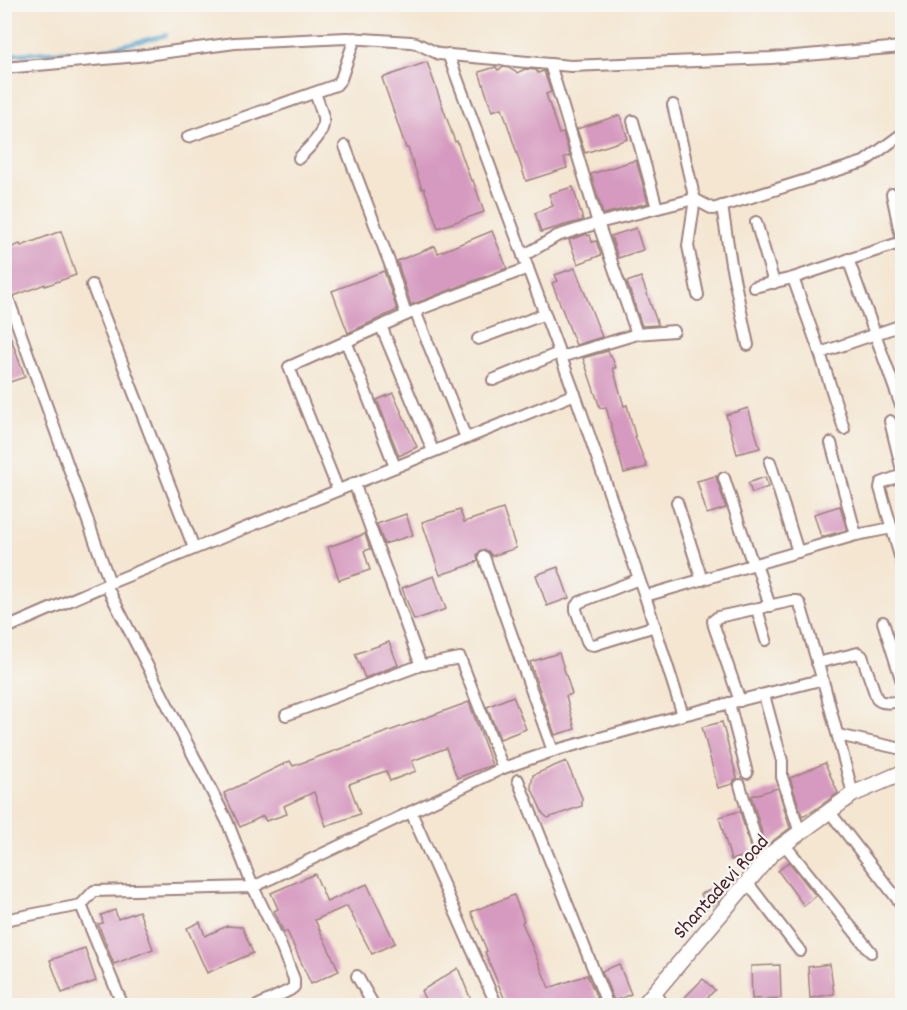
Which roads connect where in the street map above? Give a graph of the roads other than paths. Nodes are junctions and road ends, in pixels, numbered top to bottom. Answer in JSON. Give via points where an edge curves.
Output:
{"nodes":[{"id":1,"x":355,"y":38,"type":"junction"},
{"id":2,"x":903,"y":47,"type":"edge"},
{"id":3,"x":448,"y":54,"type":"junction"},
{"id":4,"x":550,"y":64,"type":"junction"},
{"id":5,"x":4,"y":68,"type":"edge"},
{"id":6,"x":315,"y":93,"type":"junction"},
{"id":7,"x":673,"y":105,"type":"dead end"},
{"id":8,"x":633,"y":121,"type":"dead end"},
{"id":9,"x":903,"y":134,"type":"edge"},
{"id":10,"x":188,"y":137,"type":"dead end"},
{"id":11,"x":345,"y":146,"type":"dead end"},
{"id":12,"x":299,"y":158,"type":"dead end"},
{"id":13,"x":892,"y":194,"type":"dead end"},
{"id":14,"x":694,"y":199,"type":"junction"},
{"id":15,"x":722,"y":206,"type":"junction"},
{"id":16,"x":657,"y":208,"type":"junction"},
{"id":17,"x":899,"y":211,"type":"edge"},
{"id":18,"x":756,"y":222,"type":"dead end"},
{"id":19,"x":598,"y":223,"type":"junction"},
{"id":20,"x":902,"y":242,"type":"edge"},
{"id":21,"x":523,"y":256,"type":"junction"},
{"id":22,"x":848,"y":259,"type":"junction"},
{"id":23,"x":528,"y":268,"type":"junction"},
{"id":24,"x":793,"y":278,"type":"junction"},
{"id":25,"x":774,"y":283,"type":"junction"},
{"id":26,"x":92,"y":285,"type":"dead end"},
{"id":27,"x":754,"y":287,"type":"dead end"},
{"id":28,"x":698,"y":295,"type":"dead end"},
{"id":29,"x":9,"y":301,"type":"dead end"},
{"id":30,"x":411,"y":313,"type":"junction"},
{"id":31,"x":545,"y":314,"type":"junction"},
{"id":32,"x":903,"y":325,"type":"edge"},
{"id":33,"x":381,"y":326,"type":"junction"},
{"id":34,"x":674,"y":331,"type":"dead end"},
{"id":35,"x":637,"y":334,"type":"junction"},
{"id":36,"x":874,"y":334,"type":"junction"},
{"id":37,"x":478,"y":339,"type":"dead end"},
{"id":38,"x":346,"y":341,"type":"junction"},
{"id":39,"x":748,"y":345,"type":"dead end"},
{"id":40,"x":820,"y":353,"type":"junction"},
{"id":41,"x":560,"y":355,"type":"junction"},
{"id":42,"x":493,"y":380,"type":"dead end"},
{"id":43,"x":574,"y":394,"type":"junction"},
{"id":44,"x":900,"y":403,"type":"dead end"},
{"id":45,"x":890,"y":421,"type":"dead end"},
{"id":46,"x":844,"y":429,"type":"dead end"},
{"id":47,"x":466,"y":438,"type":"junction"},
{"id":48,"x":831,"y":443,"type":"dead end"},
{"id":49,"x":433,"y":451,"type":"junction"},
{"id":50,"x":770,"y":462,"type":"dead end"},
{"id":51,"x":395,"y":467,"type":"junction"},
{"id":52,"x":903,"y":470,"type":"edge"},
{"id":53,"x":903,"y":476,"type":"edge"},
{"id":54,"x":724,"y":478,"type":"dead end"},
{"id":55,"x":354,"y":483,"type":"junction"},
{"id":56,"x":338,"y":490,"type":"junction"},
{"id":57,"x":677,"y":502,"type":"dead end"},
{"id":58,"x":892,"y":528,"type":"junction"},
{"id":59,"x":856,"y":535,"type":"junction"},
{"id":60,"x":194,"y":548,"type":"junction"},
{"id":61,"x":798,"y":552,"type":"junction"},
{"id":62,"x":484,"y":556,"type":"dead end"},
{"id":63,"x":902,"y":562,"type":"edge"},
{"id":64,"x":754,"y":565,"type":"junction"},
{"id":65,"x":639,"y":579,"type":"junction"},
{"id":66,"x":702,"y":580,"type":"junction"},
{"id":67,"x":108,"y":584,"type":"junction"},
{"id":68,"x":645,"y":596,"type":"junction"},
{"id":69,"x":770,"y":606,"type":"junction"},
{"id":70,"x":757,"y":609,"type":"junction"},
{"id":71,"x":883,"y":621,"type":"dead end"},
{"id":72,"x":655,"y":626,"type":"junction"},
{"id":73,"x":4,"y":629,"type":"edge"},
{"id":74,"x":766,"y":640,"type":"dead end"},
{"id":75,"x":818,"y":663,"type":"junction"},
{"id":76,"x":421,"y":665,"type":"junction"},
{"id":77,"x":823,"y":681,"type":"junction"},
{"id":78,"x":903,"y":682,"type":"edge"},
{"id":79,"x":764,"y":695,"type":"junction"},
{"id":80,"x":903,"y":701,"type":"edge"},
{"id":81,"x":734,"y":702,"type":"junction"},
{"id":82,"x":286,"y":715,"type":"dead end"},
{"id":83,"x":683,"y":715,"type":"junction"},
{"id":84,"x":838,"y":735,"type":"junction"},
{"id":85,"x":903,"y":749,"type":"edge"},
{"id":86,"x":553,"y":751,"type":"junction"},
{"id":87,"x":503,"y":768,"type":"junction"},
{"id":88,"x":747,"y":773,"type":"dead end"},
{"id":89,"x":903,"y":773,"type":"edge"},
{"id":90,"x":518,"y":780,"type":"dead end"},
{"id":91,"x":740,"y":785,"type":"dead end"},
{"id":92,"x":853,"y":794,"type":"junction"},
{"id":93,"x":829,"y":811,"type":"junction"},
{"id":94,"x":411,"y":812,"type":"junction"},
{"id":95,"x":800,"y":833,"type":"junction"},
{"id":96,"x":784,"y":844,"type":"junction"},
{"id":97,"x":763,"y":864,"type":"junction"},
{"id":98,"x":747,"y":882,"type":"junction"},
{"id":99,"x":253,"y":887,"type":"junction"},
{"id":100,"x":81,"y":905,"type":"junction"},
{"id":101,"x":903,"y":905,"type":"edge"},
{"id":102,"x":4,"y":920,"type":"edge"},
{"id":103,"x":800,"y":951,"type":"dead end"},
{"id":104,"x":871,"y":952,"type":"dead end"},
{"id":105,"x":357,"y":976,"type":"dead end"},
{"id":106,"x":655,"y":992,"type":"junction"},
{"id":107,"x":123,"y":1005,"type":"edge"},
{"id":108,"x":257,"y":1005,"type":"edge"},
{"id":109,"x":374,"y":1005,"type":"edge"},
{"id":110,"x":497,"y":1005,"type":"edge"},
{"id":111,"x":608,"y":1005,"type":"edge"},
{"id":112,"x":643,"y":1005,"type":"edge"},
{"id":113,"x":664,"y":1005,"type":"edge"}],
"edges":[{"from":1,"to":3,"type":"street","via":[[411,42]]},
{"from":1,"to":5,"type":"street","via":[[228,43]]},
{"from":1,"to":6,"type":"street","via":[[341,79]]},
{"from":2,"to":4,"type":"street","via":[[771,58]]},
{"from":3,"to":4,"type":"street"},
{"from":3,"to":21,"type":"street"},
{"from":4,"to":19,"type":"street"},
{"from":6,"to":10,"type":"street"},
{"from":6,"to":12,"type":"street","via":[[323,125],[321,133]]},
{"from":7,"to":14,"type":"street"},
{"from":8,"to":16,"type":"street"},
{"from":9,"to":15,"type":"street","via":[[864,162]]},
{"from":11,"to":30,"type":"street"},
{"from":13,"to":17,"type":"street"},
{"from":14,"to":15,"type":"street","via":[[710,208]]},
{"from":14,"to":16,"type":"street"},
{"from":14,"to":28,"type":"street","via":[[688,246]]},
{"from":15,"to":39,"type":"street"},
{"from":16,"to":19,"type":"street"},
{"from":17,"to":20,"type":"street"},
{"from":18,"to":25,"type":"street"},
{"from":19,"to":21,"type":"street","via":[[557,236]]},
{"from":19,"to":35,"type":"street"},
{"from":20,"to":22,"type":"street"},
{"from":21,"to":23,"type":"street"},
{"from":22,"to":24,"type":"street"},
{"from":22,"to":36,"type":"street"},
{"from":23,"to":30,"type":"street"},
{"from":23,"to":31,"type":"street"},
{"from":24,"to":25,"type":"street"},
{"from":24,"to":40,"type":"street"},
{"from":25,"to":27,"type":"street"},
{"from":26,"to":60,"type":"street"},
{"from":29,"to":67,"type":"street"},
{"from":30,"to":33,"type":"street"},
{"from":30,"to":47,"type":"street"},
{"from":31,"to":37,"type":"street"},
{"from":31,"to":41,"type":"street"},
{"from":32,"to":36,"type":"street"},
{"from":33,"to":38,"type":"street"},
{"from":33,"to":49,"type":"street"},
{"from":34,"to":35,"type":"street"},
{"from":35,"to":41,"type":"street"},
{"from":36,"to":40,"type":"street"},
{"from":36,"to":44,"type":"street"},
{"from":38,"to":51,"type":"street"},
{"from":38,"to":56,"type":"street","via":[[289,367]]},
{"from":40,"to":46,"type":"street"},
{"from":41,"to":42,"type":"street"},
{"from":41,"to":43,"type":"street"},
{"from":43,"to":47,"type":"street"},
{"from":43,"to":65,"type":"street"},
{"from":45,"to":52,"type":"street"},
{"from":47,"to":49,"type":"street"},
{"from":48,"to":59,"type":"street"},
{"from":49,"to":51,"type":"street"},
{"from":50,"to":61,"type":"street"},
{"from":51,"to":55,"type":"street"},
{"from":53,"to":58,"type":"street","via":[[881,483]]},
{"from":54,"to":64,"type":"street"},
{"from":55,"to":56,"type":"street"},
{"from":55,"to":76,"type":"street"},
{"from":56,"to":60,"type":"street"},
{"from":57,"to":66,"type":"street"},
{"from":58,"to":59,"type":"street"},
{"from":58,"to":63,"type":"street"},
{"from":59,"to":61,"type":"street"},
{"from":60,"to":67,"type":"street"},
{"from":61,"to":64,"type":"street"},
{"from":62,"to":86,"type":"street"},
{"from":64,"to":66,"type":"street"},
{"from":64,"to":69,"type":"street"},
{"from":65,"to":68,"type":"street"},
{"from":65,"to":72,"type":"street","via":[[580,602],[576,610],[589,644]]},
{"from":66,"to":68,"type":"street"},
{"from":67,"to":73,"type":"street"},
{"from":67,"to":99,"type":"street","via":[[227,821]]},
{"from":68,"to":72,"type":"street"},
{"from":69,"to":70,"type":"street"},
{"from":69,"to":75,"type":"street","via":[[798,601]]},
{"from":70,"to":74,"type":"street"},
{"from":70,"to":81,"type":"street","via":[[713,621]]},
{"from":71,"to":78,"type":"street"},
{"from":72,"to":83,"type":"street"},
{"from":75,"to":77,"type":"street"},
{"from":75,"to":80,"type":"street","via":[[858,653],[880,702]]},
{"from":76,"to":82,"type":"street"},
{"from":76,"to":87,"type":"street","via":[[460,658]]},
{"from":77,"to":79,"type":"street"},
{"from":77,"to":84,"type":"street"},
{"from":79,"to":81,"type":"street"},
{"from":79,"to":95,"type":"street","via":[[782,761],[782,777]]},
{"from":81,"to":83,"type":"street"},
{"from":81,"to":88,"type":"street"},
{"from":83,"to":86,"type":"street"},
{"from":84,"to":85,"type":"street"},
{"from":84,"to":92,"type":"street"},
{"from":86,"to":87,"type":"street"},
{"from":87,"to":94,"type":"street"},
{"from":89,"to":92,"type":"street","name":"Shantadevi Road"},
{"from":90,"to":111,"type":"street"},
{"from":91,"to":97,"type":"street"},
{"from":92,"to":93,"type":"street","name":"Shantadevi Road"},
{"from":93,"to":95,"type":"street","name":"Shantadevi Road"},
{"from":93,"to":101,"type":"street"},
{"from":94,"to":99,"type":"street"},
{"from":94,"to":110,"type":"street"},
{"from":95,"to":96,"type":"street","name":"Shantadevi Road"},
{"from":96,"to":97,"type":"street","name":"Shantadevi Road"},
{"from":96,"to":104,"type":"street"},
{"from":97,"to":98,"type":"street","name":"Shantadevi Road"},
{"from":98,"to":103,"type":"street"},
{"from":98,"to":106,"type":"street","name":"Shantadevi Road"},
{"from":99,"to":100,"type":"street","via":[[94,891]]},
{"from":99,"to":108,"type":"street","via":[[295,983],[290,990]]},
{"from":100,"to":102,"type":"street"},
{"from":100,"to":107,"type":"street"},
{"from":105,"to":109,"type":"street"},
{"from":106,"to":112,"type":"street","name":"Shantadevi Road"},
{"from":106,"to":113,"type":"street"}]}
